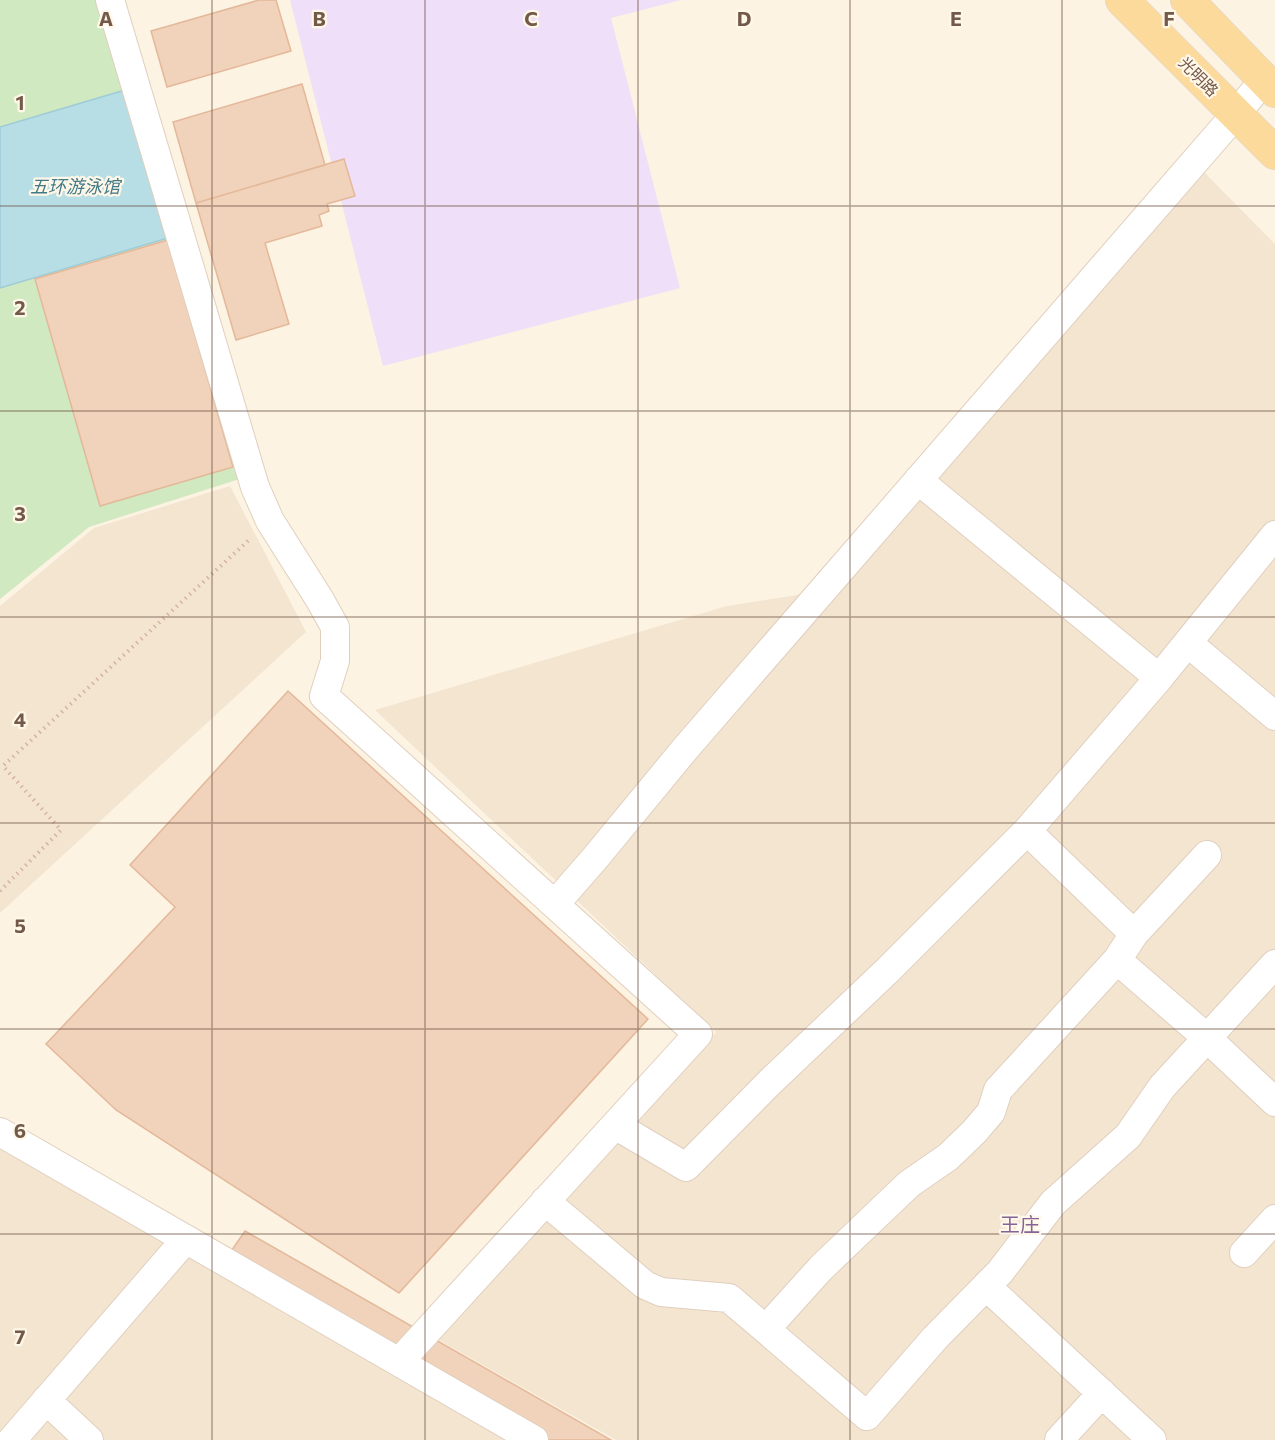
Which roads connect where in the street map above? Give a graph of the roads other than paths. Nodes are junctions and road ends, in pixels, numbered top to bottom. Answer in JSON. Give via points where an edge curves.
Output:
{"nodes":[{"id":1,"x":110,"y":0,"type":"edge"},
{"id":2,"x":1122,"y":0,"type":"edge"},
{"id":3,"x":1186,"y":0,"type":"edge"},
{"id":4,"x":1270,"y":86,"type":"edge"},
{"id":5,"x":1236,"y":114,"type":"junction"},
{"id":6,"x":1275,"y":153,"type":"edge"},
{"id":7,"x":918,"y":480,"type":"junction"},
{"id":8,"x":1275,"y":535,"type":"edge"},
{"id":9,"x":1188,"y":644,"type":"junction"},
{"id":10,"x":1159,"y":678,"type":"junction"},
{"id":11,"x":1275,"y":716,"type":"edge"},
{"id":12,"x":1027,"y":831,"type":"junction"},
{"id":13,"x":1207,"y":855,"type":"dead end"},
{"id":14,"x":555,"y":904,"type":"junction"},
{"id":15,"x":1134,"y":934,"type":"junction"},
{"id":16,"x":1117,"y":960,"type":"junction"},
{"id":17,"x":1275,"y":964,"type":"edge"},
{"id":18,"x":1207,"y":1038,"type":"junction"},
{"id":19,"x":1275,"y":1102,"type":"edge"},
{"id":20,"x":615,"y":1125,"type":"junction"},
{"id":21,"x":0,"y":1132,"type":"edge"},
{"id":22,"x":545,"y":1201,"type":"junction"},
{"id":23,"x":1275,"y":1219,"type":"edge"},
{"id":24,"x":186,"y":1239,"type":"junction"},
{"id":25,"x":1244,"y":1253,"type":"dead end"},
{"id":26,"x":987,"y":1286,"type":"junction"},
{"id":27,"x":766,"y":1329,"type":"junction"},
{"id":28,"x":399,"y":1362,"type":"junction"},
{"id":29,"x":1102,"y":1393,"type":"junction"},
{"id":30,"x":46,"y":1400,"type":"junction"},
{"id":31,"x":12,"y":1440,"type":"edge"},
{"id":32,"x":89,"y":1440,"type":"edge"},
{"id":33,"x":534,"y":1440,"type":"edge"},
{"id":34,"x":1059,"y":1440,"type":"edge"},
{"id":35,"x":1152,"y":1440,"type":"edge"}],
"edges":[{"from":1,"to":14,"type":"street","via":[[255,487],[270,521],[335,627],[334,661],[324,696]]},
{"from":2,"to":5,"type":"main road","name":"光明路"},
{"from":3,"to":4,"type":"main road"},
{"from":4,"to":5,"type":"street"},
{"from":5,"to":6,"type":"main road","name":"光明路"},
{"from":5,"to":7,"type":"street"},
{"from":7,"to":10,"type":"street"},
{"from":7,"to":14,"type":"street"},
{"from":8,"to":9,"type":"street"},
{"from":9,"to":10,"type":"street"},
{"from":9,"to":11,"type":"street"},
{"from":10,"to":12,"type":"street"},
{"from":12,"to":15,"type":"street"},
{"from":12,"to":20,"type":"street","via":[[686,1167]]},
{"from":13,"to":15,"type":"street"},
{"from":14,"to":20,"type":"street","via":[[698,1034]]},
{"from":15,"to":16,"type":"street"},
{"from":16,"to":18,"type":"street"},
{"from":16,"to":27,"type":"street","via":[[998,1090],[992,1112],[974,1132],[909,1184],[821,1268]]},
{"from":17,"to":18,"type":"street"},
{"from":18,"to":19,"type":"street"},
{"from":18,"to":26,"type":"street","via":[[1162,1087],[1128,1136],[1053,1203]]},
{"from":20,"to":22,"type":"street"},
{"from":21,"to":24,"type":"street"},
{"from":22,"to":27,"type":"street","via":[[645,1285],[661,1292],[729,1298]]},
{"from":22,"to":28,"type":"street"},
{"from":23,"to":25,"type":"street"},
{"from":24,"to":28,"type":"street"},
{"from":24,"to":30,"type":"street"},
{"from":26,"to":27,"type":"street","via":[[867,1416]]},
{"from":26,"to":29,"type":"street"},
{"from":28,"to":33,"type":"street"},
{"from":29,"to":34,"type":"street"},
{"from":29,"to":35,"type":"street"},
{"from":30,"to":31,"type":"street"},
{"from":30,"to":32,"type":"street"}]}
